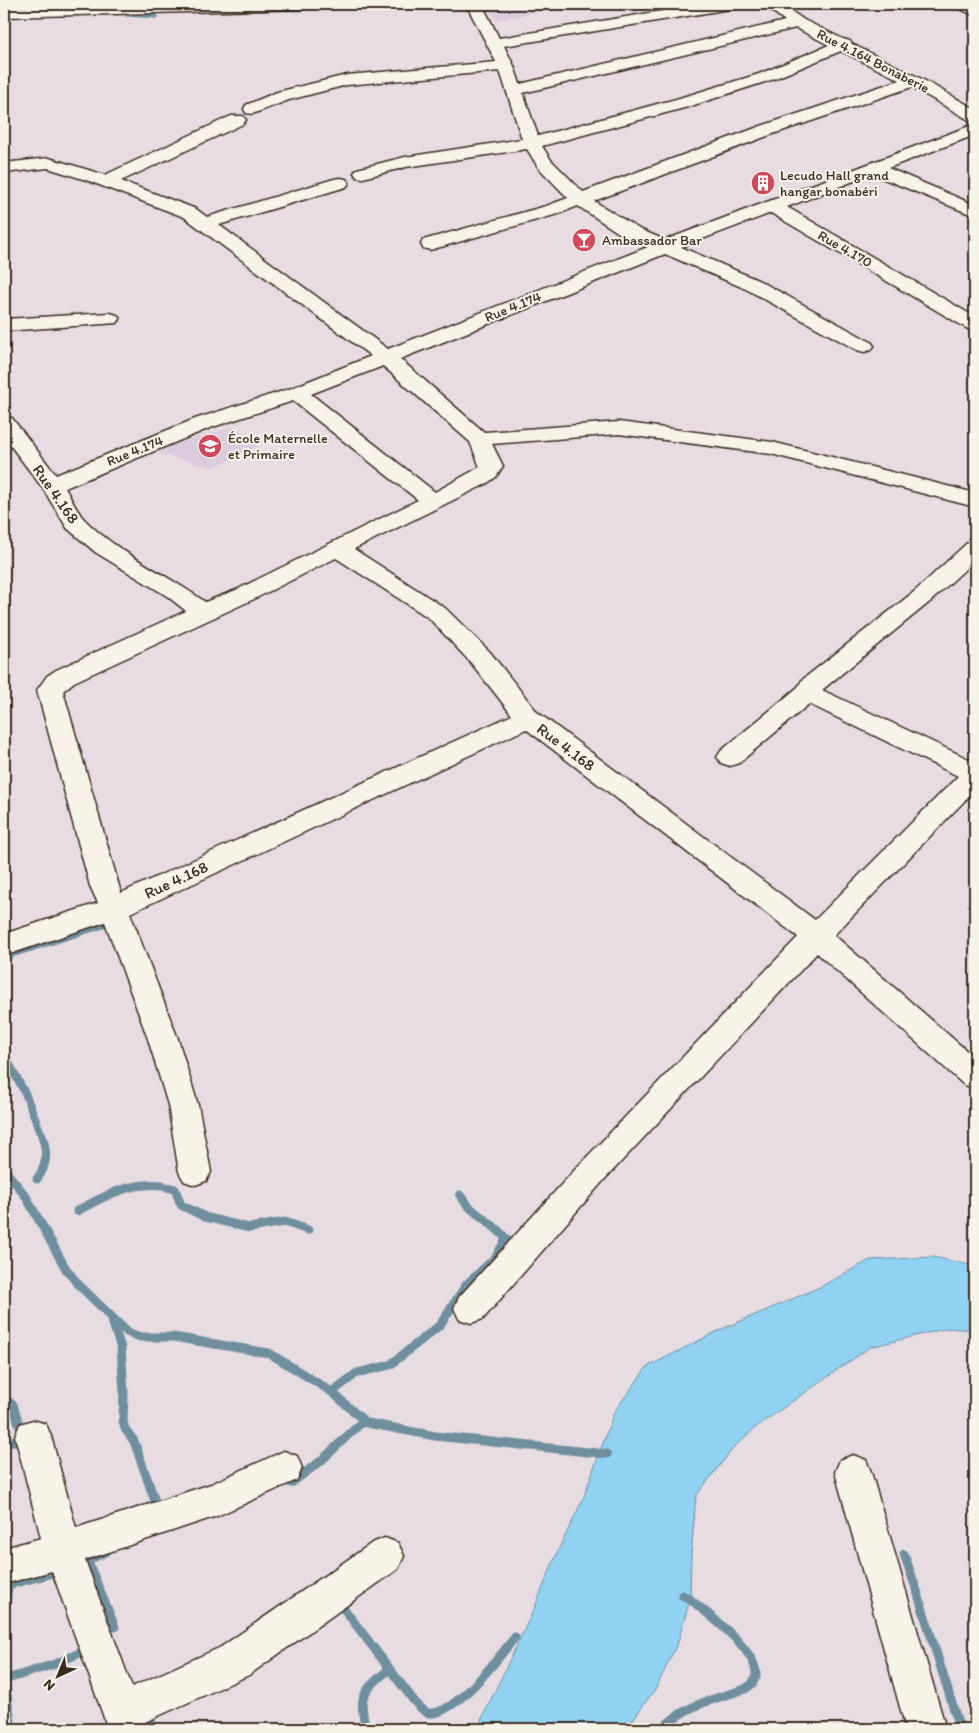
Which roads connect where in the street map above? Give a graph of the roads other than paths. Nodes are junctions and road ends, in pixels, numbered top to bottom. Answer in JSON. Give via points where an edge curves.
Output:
{"nodes":[{"id":1,"x":301,"y":4,"type":"edge"},
{"id":2,"x":474,"y":4,"type":"edge"},
{"id":3,"x":730,"y":4,"type":"edge"},
{"id":4,"x":771,"y":4,"type":"edge"},
{"id":5,"x":962,"y":4,"type":"edge"},
{"id":6,"x":975,"y":11,"type":"edge"},
{"id":7,"x":4,"y":12,"type":"edge"},
{"id":8,"x":798,"y":23,"type":"junction"},
{"id":9,"x":495,"y":43,"type":"junction"},
{"id":10,"x":844,"y":44,"type":"junction"},
{"id":11,"x":506,"y":66,"type":"junction"},
{"id":12,"x":914,"y":81,"type":"junction"},
{"id":13,"x":514,"y":90,"type":"junction"},
{"id":14,"x":252,"y":109,"type":"dead end"},
{"id":15,"x":975,"y":116,"type":"edge"},
{"id":16,"x":237,"y":120,"type":"dead end"},
{"id":17,"x":975,"y":129,"type":"edge"},
{"id":18,"x":532,"y":143,"type":"junction"},
{"id":19,"x":4,"y":168,"type":"edge"},
{"id":20,"x":873,"y":168,"type":"junction"},
{"id":21,"x":363,"y":173,"type":"dead end"},
{"id":22,"x":108,"y":182,"type":"junction"},
{"id":23,"x":340,"y":183,"type":"dead end"},
{"id":24,"x":579,"y":199,"type":"junction"},
{"id":25,"x":773,"y":206,"type":"junction"},
{"id":26,"x":975,"y":211,"type":"edge"},
{"id":27,"x":205,"y":224,"type":"junction"},
{"id":28,"x":430,"y":244,"type":"dead end"},
{"id":29,"x":665,"y":247,"type":"junction"},
{"id":30,"x":110,"y":319,"type":"dead end"},
{"id":31,"x":4,"y":325,"type":"edge"},
{"id":32,"x":975,"y":325,"type":"edge"},
{"id":33,"x":864,"y":346,"type":"dead end"},
{"id":34,"x":387,"y":358,"type":"junction"},
{"id":35,"x":296,"y":392,"type":"junction"},
{"id":36,"x":4,"y":423,"type":"edge"},
{"id":37,"x":478,"y":439,"type":"junction"},
{"id":38,"x":52,"y":485,"type":"junction"},
{"id":39,"x":975,"y":500,"type":"edge"},
{"id":40,"x":432,"y":501,"type":"junction"},
{"id":41,"x":337,"y":548,"type":"junction"},
{"id":42,"x":975,"y":548,"type":"edge"},
{"id":43,"x":203,"y":612,"type":"junction"},
{"id":44,"x":809,"y":691,"type":"junction"},
{"id":45,"x":528,"y":718,"type":"junction"},
{"id":46,"x":730,"y":757,"type":"dead end"},
{"id":47,"x":975,"y":773,"type":"edge"},
{"id":48,"x":114,"y":908,"type":"junction"},
{"id":49,"x":816,"y":936,"type":"junction"},
{"id":50,"x":4,"y":945,"type":"edge"},
{"id":51,"x":975,"y":1076,"type":"edge"},
{"id":52,"x":195,"y":1172,"type":"dead end"},
{"id":53,"x":471,"y":1308,"type":"dead end"},
{"id":54,"x":32,"y":1436,"type":"dead end"},
{"id":55,"x":284,"y":1468,"type":"dead end"},
{"id":56,"x":853,"y":1472,"type":"dead end"},
{"id":57,"x":63,"y":1550,"type":"junction"},
{"id":58,"x":385,"y":1556,"type":"dead end"},
{"id":59,"x":4,"y":1566,"type":"edge"},
{"id":60,"x":125,"y":1721,"type":"edge"},
{"id":61,"x":926,"y":1729,"type":"edge"}],
"edges":[{"from":1,"to":7,"type":"street"},
{"from":2,"to":9,"type":"street"},
{"from":3,"to":9,"type":"street"},
{"from":4,"to":8,"type":"street","name":"Rue 4.164 Bonaberie"},
{"from":5,"to":6,"type":"street"},
{"from":8,"to":10,"type":"street","name":"Rue 4.164 Bonaberie"},
{"from":8,"to":13,"type":"street"},
{"from":9,"to":11,"type":"street"},
{"from":10,"to":12,"type":"street","name":"Rue 4.164 Bonaberie"},
{"from":10,"to":18,"type":"street","via":[[765,76],[692,100]]},
{"from":11,"to":13,"type":"street"},
{"from":11,"to":14,"type":"street","via":[[346,80],[283,96]]},
{"from":12,"to":15,"type":"street","name":"Rue 4.164 Bonaberie"},
{"from":12,"to":24,"type":"street","via":[[767,130]]},
{"from":13,"to":18,"type":"street"},
{"from":16,"to":22,"type":"street"},
{"from":17,"to":20,"type":"street","name":"Rue 4.174"},
{"from":18,"to":21,"type":"street","via":[[412,160]]},
{"from":18,"to":24,"type":"street","via":[[544,162]]},
{"from":19,"to":22,"type":"street","via":[[45,162]]},
{"from":20,"to":25,"type":"street","name":"Rue 4.174"},
{"from":20,"to":26,"type":"street"},
{"from":22,"to":27,"type":"street","via":[[183,209]]},
{"from":23,"to":27,"type":"street"},
{"from":24,"to":28,"type":"street","via":[[533,216]]},
{"from":24,"to":29,"type":"street","via":[[632,233]]},
{"from":25,"to":29,"type":"street","name":"Rue 4.174"},
{"from":25,"to":32,"type":"street","name":"Rue 4.170"},
{"from":27,"to":34,"type":"street"},
{"from":29,"to":33,"type":"street","via":[[753,285]]},
{"from":29,"to":34,"type":"street","name":"Rue 4.174"},
{"from":30,"to":31,"type":"street"},
{"from":34,"to":35,"type":"street","name":"Rue 4.174"},
{"from":34,"to":37,"type":"street"},
{"from":35,"to":38,"type":"street","name":"Rue 4.174","via":[[188,429]]},
{"from":35,"to":40,"type":"street"},
{"from":36,"to":38,"type":"street","name":"Rue 4.168"},
{"from":37,"to":39,"type":"street","via":[[619,428],[772,448]]},
{"from":37,"to":40,"type":"street","via":[[492,466],[488,472]]},
{"from":38,"to":43,"type":"street","name":"Rue 4.168","via":[[75,523],[103,547]]},
{"from":40,"to":41,"type":"street"},
{"from":41,"to":43,"type":"street"},
{"from":41,"to":45,"type":"street","via":[[437,613],[481,658]]},
{"from":42,"to":44,"type":"street"},
{"from":43,"to":48,"type":"street","via":[[65,676],[50,690],[104,886]]},
{"from":44,"to":46,"type":"street"},
{"from":44,"to":47,"type":"street","via":[[813,696]]},
{"from":45,"to":48,"type":"street","name":"Rue 4.168"},
{"from":45,"to":49,"type":"street","name":"Rue 4.168"},
{"from":47,"to":49,"type":"street"},
{"from":48,"to":50,"type":"street","name":"Rue 4.168"},
{"from":48,"to":52,"type":"street","via":[[164,1038],[183,1105]]},
{"from":49,"to":51,"type":"street","name":"Rue 4.168"},
{"from":49,"to":53,"type":"street","via":[[593,1171]]},
{"from":54,"to":57,"type":"street"},
{"from":55,"to":57,"type":"street","via":[[217,1499]]},
{"from":56,"to":61,"type":"street"},
{"from":57,"to":59,"type":"street"},
{"from":57,"to":60,"type":"street"},
{"from":58,"to":60,"type":"street","via":[[235,1661]]}]}
